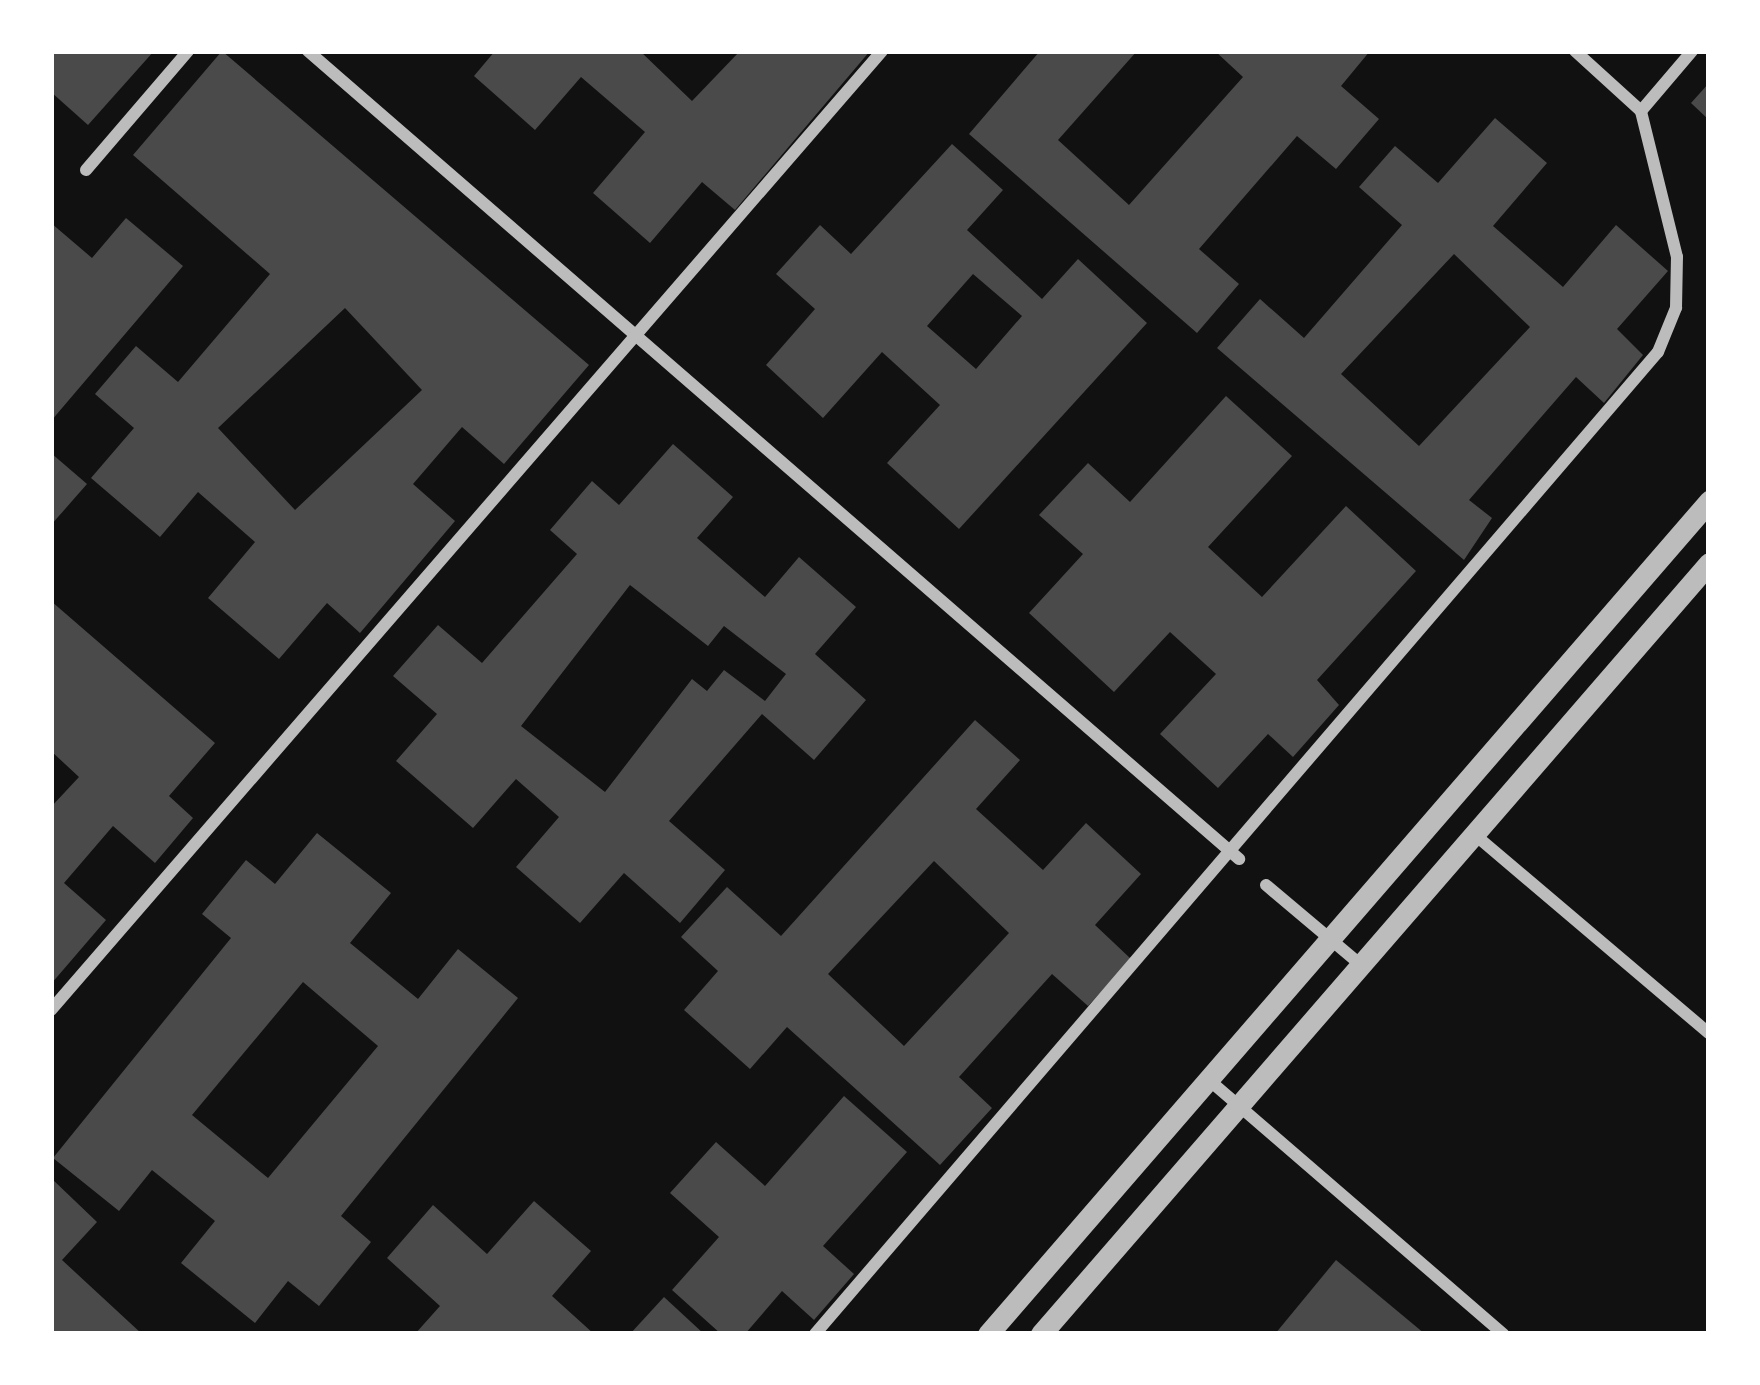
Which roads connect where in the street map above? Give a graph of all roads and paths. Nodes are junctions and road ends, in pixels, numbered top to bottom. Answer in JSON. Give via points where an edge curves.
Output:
{"nodes":[{"id":1,"x":188,"y":51,"type":"edge"},
{"id":2,"x":308,"y":51,"type":"edge"},
{"id":3,"x":882,"y":51,"type":"edge"},
{"id":4,"x":1575,"y":51,"type":"edge"},
{"id":5,"x":1692,"y":51,"type":"edge"},
{"id":6,"x":1641,"y":111,"type":"junction"},
{"id":7,"x":86,"y":170,"type":"dead end"},
{"id":8,"x":638,"y":337,"type":"junction"},
{"id":9,"x":1709,"y":501,"type":"edge"},
{"id":10,"x":1709,"y":563,"type":"edge"},
{"id":11,"x":1474,"y":834,"type":"junction"},
{"id":12,"x":1226,"y":847,"type":"junction"},
{"id":13,"x":1239,"y":859,"type":"dead end"},
{"id":14,"x":1266,"y":885,"type":"dead end"},
{"id":15,"x":1330,"y":939,"type":"junction"},
{"id":16,"x":1361,"y":965,"type":"junction"},
{"id":17,"x":51,"y":1010,"type":"edge"},
{"id":18,"x":1709,"y":1033,"type":"edge"},
{"id":19,"x":1209,"y":1079,"type":"junction"},
{"id":20,"x":1239,"y":1106,"type":"junction"},
{"id":21,"x":814,"y":1334,"type":"edge"},
{"id":22,"x":988,"y":1334,"type":"edge"},
{"id":23,"x":1041,"y":1334,"type":"edge"},
{"id":24,"x":1503,"y":1334,"type":"edge"}],
"edges":[{"from":1,"to":7,"type":"street"},
{"from":2,"to":8,"type":"street"},
{"from":3,"to":8,"type":"street"},
{"from":4,"to":6,"type":"street"},
{"from":5,"to":6,"type":"street"},
{"from":6,"to":12,"type":"street","via":[[1677,257],[1676,308],[1658,352]]},
{"from":8,"to":12,"type":"street"},
{"from":8,"to":17,"type":"street"},
{"from":9,"to":15,"type":"street"},
{"from":10,"to":11,"type":"street"},
{"from":11,"to":16,"type":"street"},
{"from":11,"to":18,"type":"street"},
{"from":12,"to":13,"type":"street"},
{"from":12,"to":21,"type":"street"},
{"from":14,"to":15,"type":"street"},
{"from":15,"to":16,"type":"street"},
{"from":15,"to":19,"type":"street"},
{"from":16,"to":20,"type":"street"},
{"from":19,"to":20,"type":"street"},
{"from":19,"to":22,"type":"street"},
{"from":20,"to":23,"type":"street"},
{"from":20,"to":24,"type":"street"}]}
